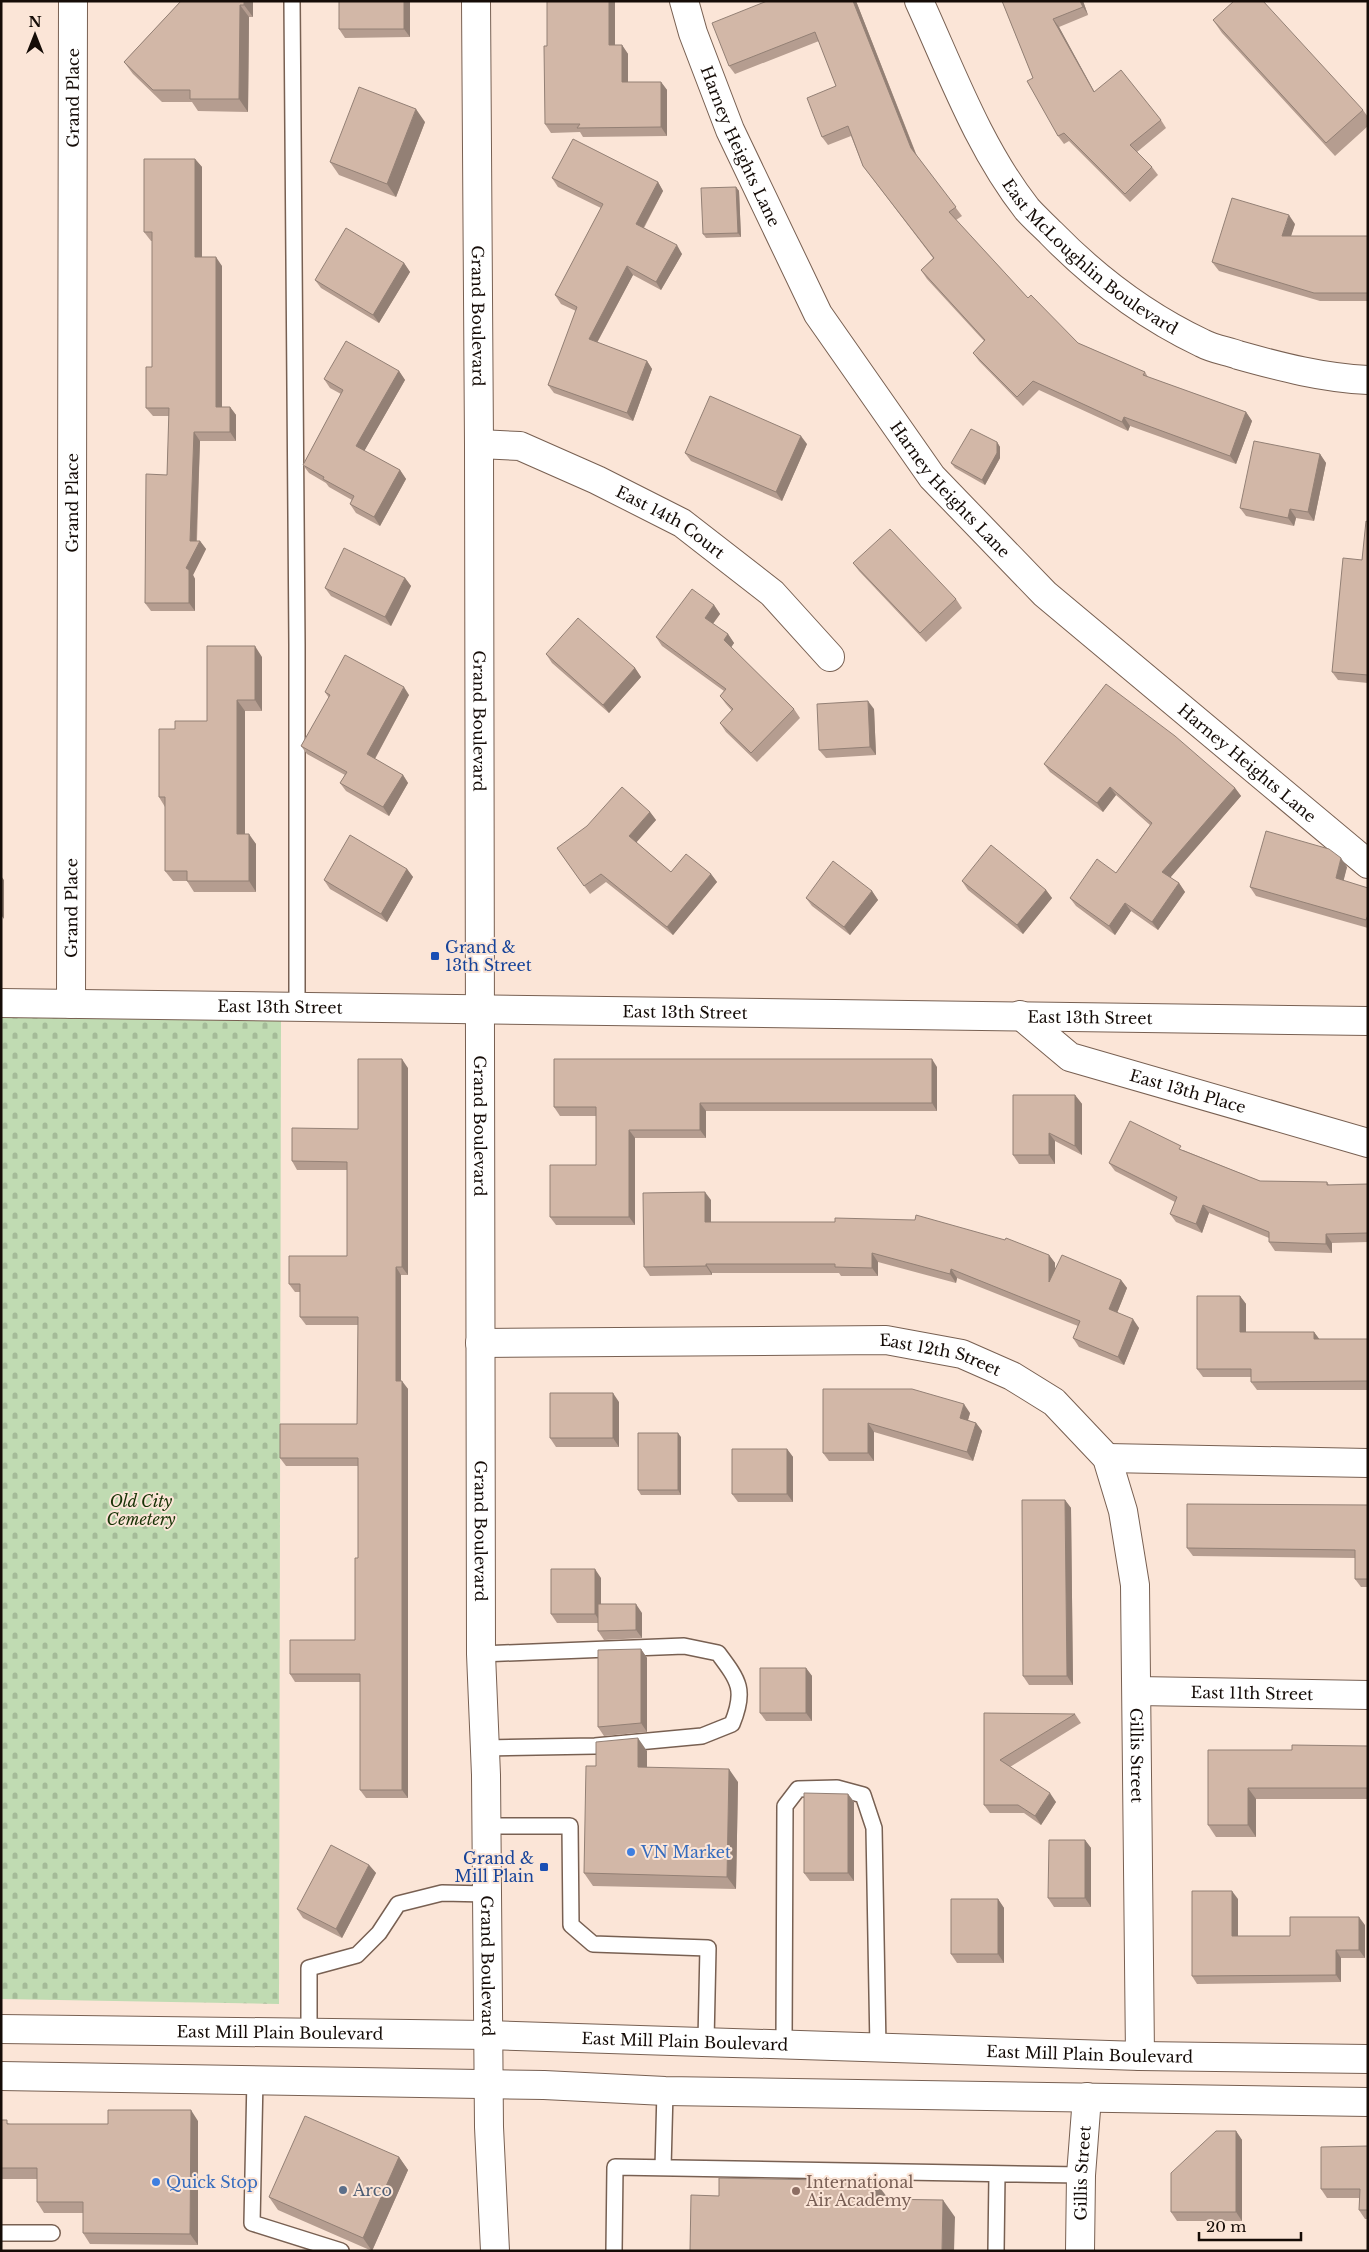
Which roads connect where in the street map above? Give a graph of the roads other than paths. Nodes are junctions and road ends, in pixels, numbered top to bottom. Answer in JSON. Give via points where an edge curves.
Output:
{"nodes":[{"id":1,"x":73,"y":1,"type":"edge"},
{"id":2,"x":292,"y":1,"type":"edge"},
{"id":3,"x":476,"y":1,"type":"edge"},
{"id":4,"x":684,"y":1,"type":"edge"},
{"id":5,"x":919,"y":1,"type":"edge"},
{"id":6,"x":1368,"y":380,"type":"edge"},
{"id":7,"x":479,"y":444,"type":"junction"},
{"id":8,"x":830,"y":657,"type":"dead end"},
{"id":9,"x":1368,"y":864,"type":"edge"},
{"id":10,"x":1,"y":1003,"type":"edge"},
{"id":11,"x":71,"y":1004,"type":"junction"},
{"id":12,"x":298,"y":1008,"type":"junction"},
{"id":13,"x":481,"y":1011,"type":"junction"},
{"id":14,"x":1020,"y":1015,"type":"junction"},
{"id":15,"x":1368,"y":1021,"type":"edge"},
{"id":16,"x":1368,"y":1143,"type":"edge"},
{"id":17,"x":480,"y":1343,"type":"junction"},
{"id":18,"x":1107,"y":1458,"type":"junction"},
{"id":19,"x":1368,"y":1463,"type":"edge"},
{"id":20,"x":482,"y":1654,"type":"junction"},
{"id":21,"x":1137,"y":1691,"type":"junction"},
{"id":22,"x":1368,"y":1695,"type":"edge"},
{"id":23,"x":485,"y":1748,"type":"junction"},
{"id":24,"x":487,"y":1826,"type":"junction"},
{"id":25,"x":487,"y":1894,"type":"junction"},
{"id":26,"x":1,"y":2029,"type":"edge"},
{"id":27,"x":309,"y":2034,"type":"junction"},
{"id":28,"x":488,"y":2035,"type":"junction"},
{"id":29,"x":706,"y":2042,"type":"junction"},
{"id":30,"x":784,"y":2043,"type":"junction"},
{"id":31,"x":878,"y":2048,"type":"junction"},
{"id":32,"x":1140,"y":2056,"type":"junction"},
{"id":33,"x":1368,"y":2059,"type":"edge"},
{"id":34,"x":1,"y":2076,"type":"edge"},
{"id":35,"x":255,"y":2078,"type":"junction"},
{"id":36,"x":488,"y":2084,"type":"junction"},
{"id":37,"x":665,"y":2091,"type":"junction"},
{"id":38,"x":1087,"y":2097,"type":"junction"},
{"id":39,"x":1368,"y":2102,"type":"edge"},
{"id":40,"x":663,"y":2168,"type":"junction"},
{"id":41,"x":997,"y":2174,"type":"junction"},
{"id":42,"x":1081,"y":2175,"type":"junction"},
{"id":43,"x":1,"y":2233,"type":"edge"},
{"id":44,"x":52,"y":2233,"type":"dead end"},
{"id":45,"x":340,"y":2251,"type":"edge"},
{"id":46,"x":495,"y":2251,"type":"edge"},
{"id":47,"x":614,"y":2251,"type":"edge"},
{"id":48,"x":996,"y":2251,"type":"edge"},
{"id":49,"x":1080,"y":2251,"type":"edge"}],
"edges":[{"from":1,"to":11,"type":"street","name":"Grand Place"},
{"from":2,"to":12,"type":"lane"},
{"from":3,"to":7,"type":"street","name":"Grand Boulevard"},
{"from":4,"to":9,"type":"street","name":"Harney Heights Lane","via":[[730,130],[818,314],[932,477],[1044,594]]},
{"from":5,"to":6,"type":"street","name":"East McLoughlin Boulevard","via":[[995,160],[1027,209],[1072,255],[1154,318],[1204,344],[1282,368]]},
{"from":7,"to":8,"type":"street","name":"East 14th Court","via":[[520,446],[682,523],[772,593]]},
{"from":7,"to":13,"type":"street","name":"Grand Boulevard"},
{"from":10,"to":11,"type":"street","name":"East 13th Street"},
{"from":11,"to":12,"type":"street","name":"East 13th Street"},
{"from":12,"to":13,"type":"street","name":"East 13th Street"},
{"from":13,"to":14,"type":"street","name":"East 13th Street"},
{"from":13,"to":17,"type":"street","name":"Grand Boulevard"},
{"from":14,"to":15,"type":"street","name":"East 13th Street"},
{"from":14,"to":16,"type":"street","name":"East 13th Place","via":[[1070,1057]]},
{"from":17,"to":18,"type":"street","name":"East 12th Street","via":[[886,1340],[962,1354],[1012,1376],[1054,1402]]},
{"from":17,"to":20,"type":"street","name":"Grand Boulevard"},
{"from":18,"to":19,"type":"street"},
{"from":18,"to":21,"type":"street","name":"Gillis Street","via":[[1123,1511],[1135,1584]]},
{"from":20,"to":23,"type":"street","name":"Grand Boulevard"},
{"from":20,"to":23,"type":"lane","via":[[684,1646],[718,1653],[737,1678],[740,1704],[732,1724],[702,1736],[595,1746]]},
{"from":21,"to":22,"type":"street","name":"East 11th Street"},
{"from":21,"to":32,"type":"street","name":"Gillis Street"},
{"from":23,"to":24,"type":"street","name":"Grand Boulevard"},
{"from":24,"to":25,"type":"street","name":"Grand Boulevard"},
{"from":24,"to":29,"type":"lane","via":[[570,1826],[571,1924],[593,1944],[708,1948]]},
{"from":25,"to":27,"type":"lane","via":[[442,1893],[398,1904],[379,1933],[357,1955],[309,1968]]},
{"from":25,"to":28,"type":"street","name":"Grand Boulevard"},
{"from":26,"to":27,"type":"street","name":"East Mill Plain Boulevard"},
{"from":27,"to":28,"type":"street","name":"East Mill Plain Boulevard"},
{"from":28,"to":29,"type":"street","name":"East Mill Plain Boulevard"},
{"from":28,"to":36,"type":"street","name":"Grand Boulevard"},
{"from":29,"to":30,"type":"street","name":"East Mill Plain Boulevard"},
{"from":30,"to":31,"type":"street","name":"East Mill Plain Boulevard"},
{"from":30,"to":31,"type":"lane","via":[[785,1806],[798,1790],[838,1788],[862,1794],[874,1828]]},
{"from":31,"to":32,"type":"street","name":"East Mill Plain Boulevard"},
{"from":32,"to":33,"type":"street","name":"East Mill Plain Boulevard"},
{"from":34,"to":35,"type":"street"},
{"from":35,"to":36,"type":"street"},
{"from":35,"to":45,"type":"lane","via":[[252,2223]]},
{"from":36,"to":37,"type":"street"},
{"from":36,"to":46,"type":"street","name":"Grand Boulevard"},
{"from":37,"to":38,"type":"street"},
{"from":37,"to":40,"type":"lane"},
{"from":38,"to":39,"type":"street"},
{"from":38,"to":42,"type":"street","name":"Gillis Street"},
{"from":40,"to":41,"type":"lane"},
{"from":40,"to":47,"type":"lane","via":[[615,2168]]},
{"from":41,"to":42,"type":"lane"},
{"from":41,"to":48,"type":"lane"},
{"from":42,"to":49,"type":"street","name":"Gillis Street"},
{"from":43,"to":44,"type":"lane"}]}
